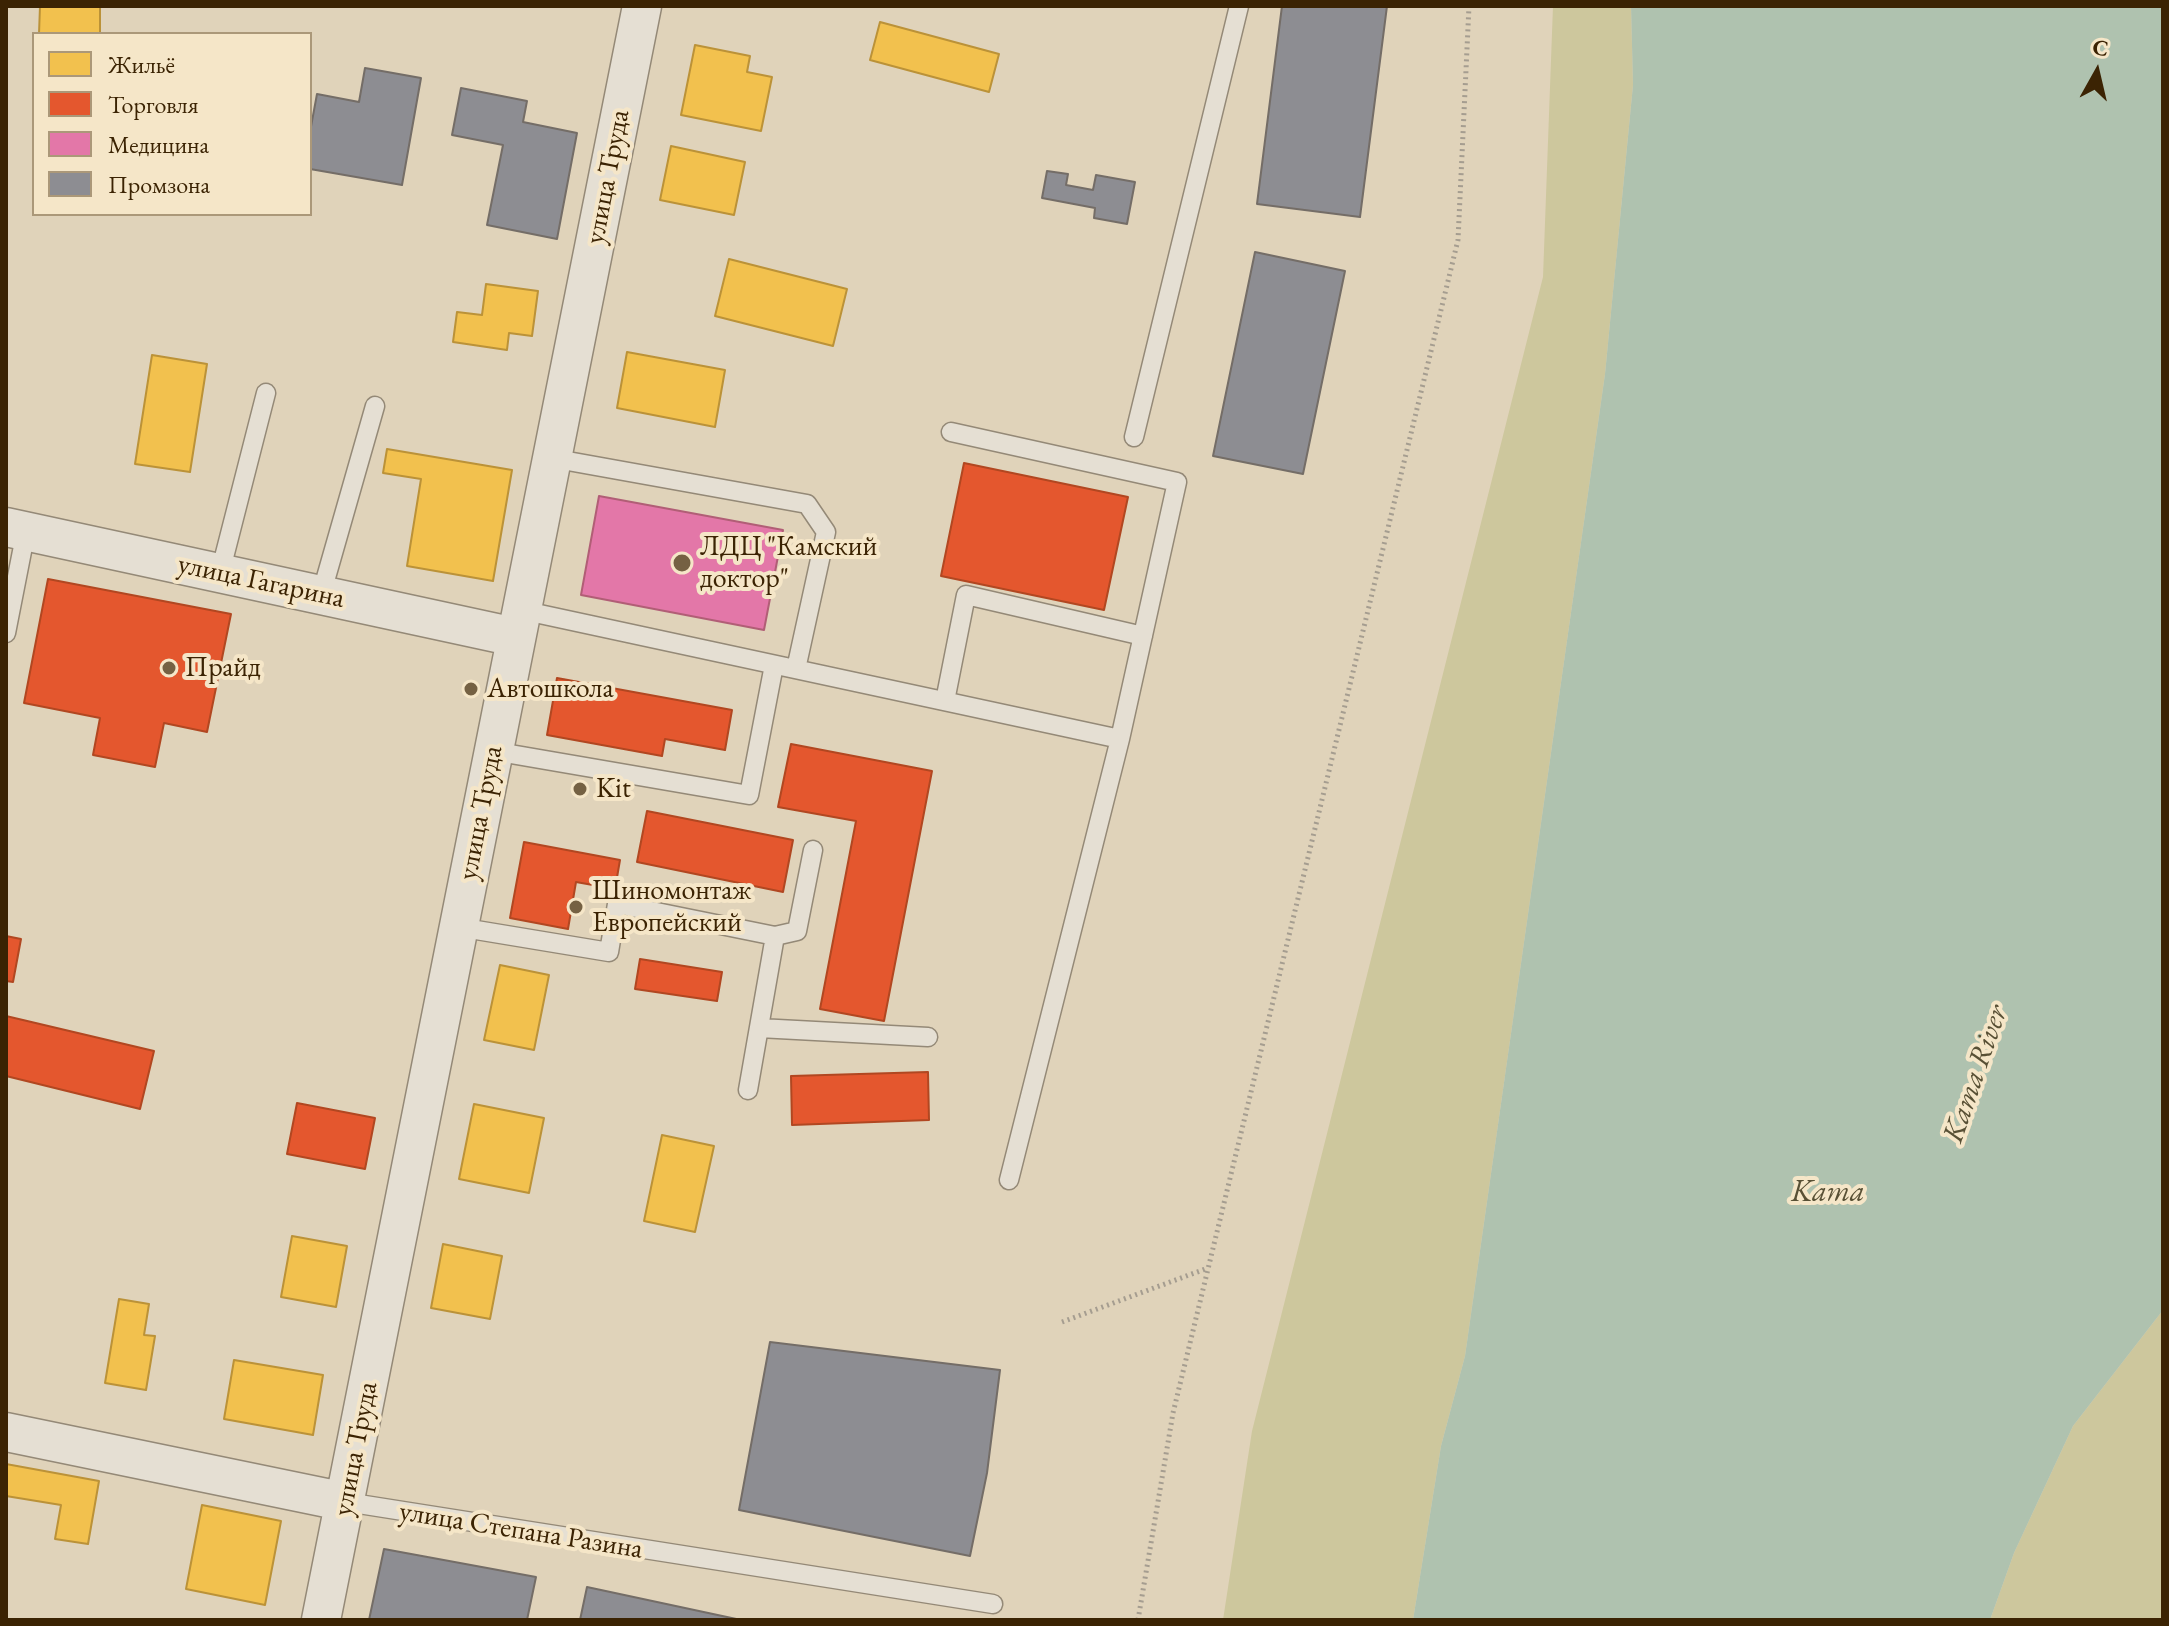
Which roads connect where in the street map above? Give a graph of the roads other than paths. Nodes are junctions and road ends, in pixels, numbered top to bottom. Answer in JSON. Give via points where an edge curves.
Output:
{"nodes":[{"id":1,"x":642,"y":6,"type":"edge"},
{"id":2,"x":1239,"y":6,"type":"edge"},
{"id":3,"x":266,"y":393,"type":"dead end"},
{"id":4,"x":375,"y":406,"type":"dead end"},
{"id":5,"x":951,"y":432,"type":"dead end"},
{"id":6,"x":1134,"y":437,"type":"dead end"},
{"id":7,"x":551,"y":458,"type":"junction"},
{"id":8,"x":16,"y":529,"type":"edge"},
{"id":9,"x":220,"y":573,"type":"junction"},
{"id":10,"x":321,"y":595,"type":"junction"},
{"id":11,"x":518,"y":624,"type":"junction"},
{"id":12,"x":6,"y":633,"type":"edge"},
{"id":13,"x":1143,"y":636,"type":"junction"},
{"id":14,"x":774,"y":665,"type":"junction"},
{"id":15,"x":796,"y":669,"type":"junction"},
{"id":16,"x":945,"y":701,"type":"junction"},
{"id":17,"x":1120,"y":739,"type":"junction"},
{"id":18,"x":493,"y":751,"type":"junction"},
{"id":19,"x":813,"y":850,"type":"dead end"},
{"id":20,"x":458,"y":927,"type":"junction"},
{"id":21,"x":775,"y":936,"type":"junction"},
{"id":22,"x":759,"y":1028,"type":"junction"},
{"id":23,"x":928,"y":1037,"type":"dead end"},
{"id":24,"x":748,"y":1090,"type":"dead end"},
{"id":25,"x":1009,"y":1180,"type":"dead end"},
{"id":26,"x":6,"y":1432,"type":"edge"},
{"id":27,"x":346,"y":1502,"type":"junction"},
{"id":28,"x":993,"y":1604,"type":"dead end"},
{"id":29,"x":321,"y":1620,"type":"edge"}],
"edges":[{"from":1,"to":7,"type":"street","name":"улица Труда"},
{"from":2,"to":6,"type":"lane"},
{"from":3,"to":9,"type":"lane"},
{"from":4,"to":10,"type":"lane"},
{"from":5,"to":13,"type":"lane","via":[[1177,482]]},
{"from":7,"to":11,"type":"street","name":"улица Труда"},
{"from":7,"to":15,"type":"lane","via":[[807,504],[826,532]]},
{"from":8,"to":9,"type":"street","name":"улица Гагарина"},
{"from":8,"to":12,"type":"lane"},
{"from":9,"to":10,"type":"street","name":"улица Гагарина"},
{"from":10,"to":11,"type":"street","name":"улица Гагарина"},
{"from":11,"to":14,"type":"lane"},
{"from":11,"to":18,"type":"street","name":"улица Труда"},
{"from":13,"to":16,"type":"lane","via":[[966,595]]},
{"from":13,"to":17,"type":"lane"},
{"from":14,"to":15,"type":"lane"},
{"from":14,"to":18,"type":"lane","via":[[749,795]]},
{"from":15,"to":16,"type":"lane"},
{"from":16,"to":17,"type":"lane"},
{"from":17,"to":25,"type":"lane"},
{"from":18,"to":20,"type":"street","name":"улица Труда"},
{"from":19,"to":21,"type":"lane","via":[[797,931]]},
{"from":20,"to":21,"type":"lane","via":[[609,952],[617,904]]},
{"from":20,"to":27,"type":"street","name":"улица Труда"},
{"from":21,"to":22,"type":"lane"},
{"from":22,"to":23,"type":"lane"},
{"from":22,"to":24,"type":"lane"},
{"from":26,"to":27,"type":"street","name":"улица Степана Разина"},
{"from":27,"to":28,"type":"lane","name":"улица Степана Разина"},
{"from":27,"to":29,"type":"street","name":"улица Труда"}]}
